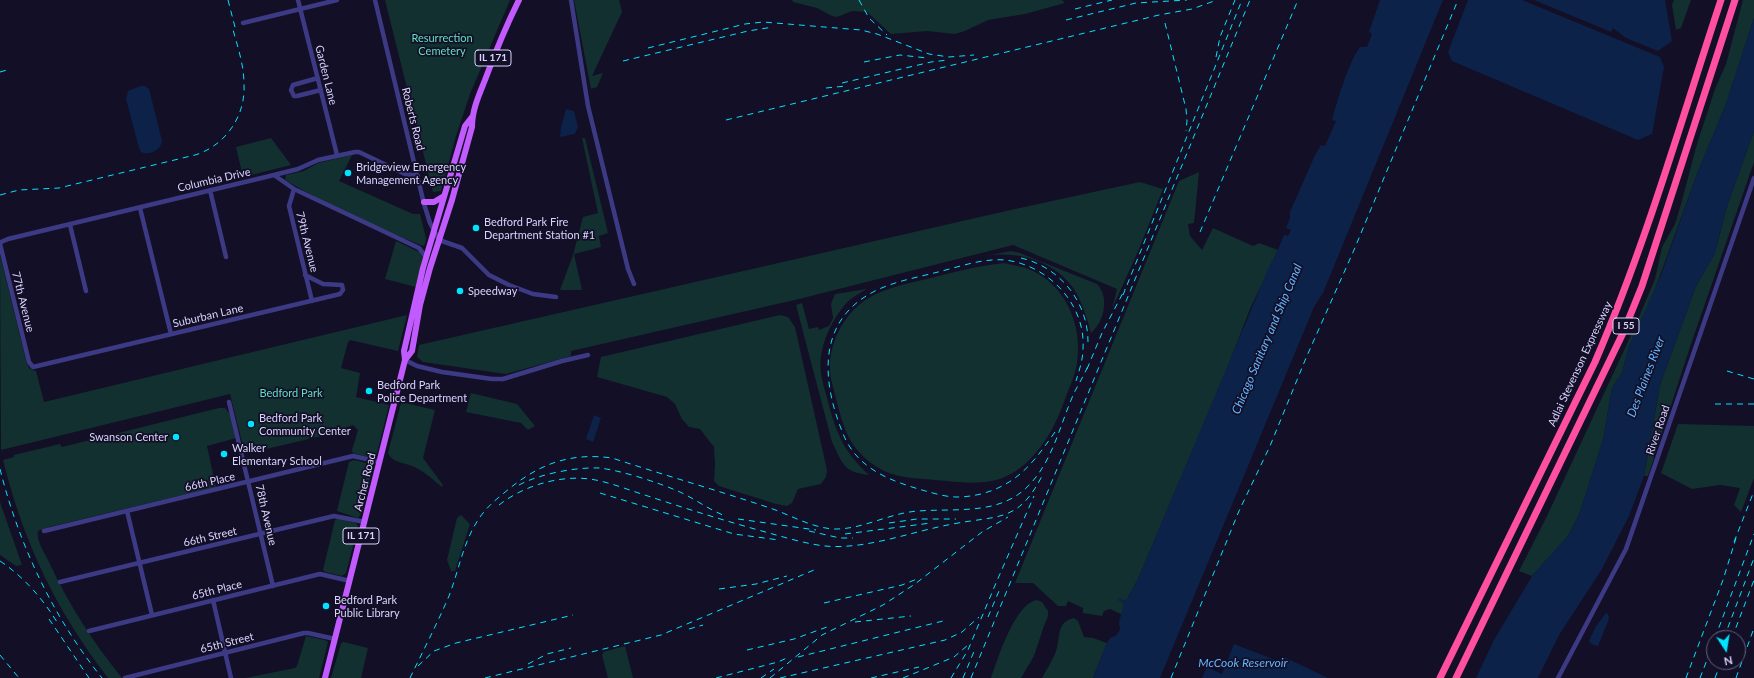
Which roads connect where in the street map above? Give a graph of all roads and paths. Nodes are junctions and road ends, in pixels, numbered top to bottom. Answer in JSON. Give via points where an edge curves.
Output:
{"nodes":[{"id":1,"x":298,"y":0,"type":"edge"},
{"id":2,"x":337,"y":0,"type":"edge"},
{"id":3,"x":375,"y":0,"type":"edge"},
{"id":4,"x":519,"y":0,"type":"edge"},
{"id":5,"x":571,"y":0,"type":"edge"},
{"id":6,"x":1720,"y":0,"type":"edge"},
{"id":7,"x":1735,"y":0,"type":"edge"},
{"id":8,"x":300,"y":9,"type":"junction"},
{"id":9,"x":243,"y":23,"type":"dead end"},
{"id":10,"x":318,"y":78,"type":"junction"},
{"id":11,"x":321,"y":90,"type":"junction"},
{"id":12,"x":472,"y":117,"type":"junction"},
{"id":13,"x":337,"y":155,"type":"junction"},
{"id":14,"x":274,"y":175,"type":"junction"},
{"id":15,"x":418,"y":176,"type":"junction"},
{"id":16,"x":1754,"y":178,"type":"edge"},
{"id":17,"x":294,"y":189,"type":"junction"},
{"id":18,"x":210,"y":190,"type":"junction"},
{"id":19,"x":444,"y":196,"type":"junction"},
{"id":20,"x":424,"y":202,"type":"junction"},
{"id":21,"x":140,"y":208,"type":"junction"},
{"id":22,"x":70,"y":225,"type":"junction"},
{"id":23,"x":435,"y":230,"type":"junction"},
{"id":24,"x":439,"y":240,"type":"junction"},
{"id":25,"x":1,"y":242,"type":"joint"},
{"id":26,"x":430,"y":247,"type":"junction"},
{"id":27,"x":419,"y":248,"type":"junction"},
{"id":28,"x":226,"y":256,"type":"dead end"},
{"id":29,"x":426,"y":257,"type":"junction"},
{"id":30,"x":305,"y":275,"type":"junction"},
{"id":31,"x":634,"y":284,"type":"dead end"},
{"id":32,"x":86,"y":291,"type":"dead end"},
{"id":33,"x":556,"y":297,"type":"dead end"},
{"id":34,"x":312,"y":301,"type":"junction"},
{"id":35,"x":171,"y":334,"type":"junction"},
{"id":36,"x":588,"y":355,"type":"dead end"},
{"id":37,"x":405,"y":360,"type":"junction"},
{"id":38,"x":32,"y":366,"type":"joint"},
{"id":39,"x":230,"y":402,"type":"dead end"},
{"id":40,"x":380,"y":462,"type":"junction"},
{"id":41,"x":249,"y":482,"type":"junction"},
{"id":42,"x":127,"y":511,"type":"junction"},
{"id":43,"x":365,"y":522,"type":"junction"},
{"id":44,"x":44,"y":531,"type":"dead end"},
{"id":45,"x":261,"y":534,"type":"junction"},
{"id":46,"x":140,"y":563,"type":"junction"},
{"id":47,"x":350,"y":581,"type":"junction"},
{"id":48,"x":60,"y":582,"type":"dead end"},
{"id":49,"x":273,"y":586,"type":"junction"},
{"id":50,"x":213,"y":600,"type":"junction"},
{"id":51,"x":152,"y":615,"type":"junction"},
{"id":52,"x":89,"y":631,"type":"dead end"},
{"id":53,"x":335,"y":639,"type":"junction"},
{"id":54,"x":225,"y":652,"type":"junction"},
{"id":55,"x":125,"y":678,"type":"edge"},
{"id":56,"x":231,"y":678,"type":"edge"},
{"id":57,"x":325,"y":678,"type":"edge"},
{"id":58,"x":1440,"y":678,"type":"edge"},
{"id":59,"x":1456,"y":678,"type":"edge"},
{"id":60,"x":1558,"y":678,"type":"edge"}],
"edges":[{"from":1,"to":8,"type":"street","name":"Garden Lane"},
{"from":2,"to":8,"type":"street"},
{"from":3,"to":15,"type":"street","name":"Roberts Road"},
{"from":4,"to":12,"type":"main road","name":"Archer Road","number":"IL 171","via":[[495,54]]},
{"from":5,"to":31,"type":"street","via":[[588,106]]},
{"from":6,"to":58,"type":"highway","name":"Adlai Stevenson Expressway","number":"I 55","via":[[1615,317]]},
{"from":7,"to":59,"type":"highway","number":"I 55","via":[[1642,286],[1623,333]]},
{"from":8,"to":9,"type":"street"},
{"from":8,"to":10,"type":"street","name":"Garden Lane"},
{"from":10,"to":11,"type":"street","name":"Garden Lane"},
{"from":10,"to":11,"type":"street","via":[[293,85],[291,90],[294,96],[297,96]]},
{"from":11,"to":13,"type":"street","name":"Garden Lane"},
{"from":12,"to":19,"type":"main road","name":"Archer Road","number":"IL 171","via":[[464,126]]},
{"from":12,"to":24,"type":"main road","name":"Archer Road","number":"IL 171","via":[[472,127]]},
{"from":13,"to":14,"type":"street"},
{"from":13,"to":15,"type":"street","via":[[359,152],[405,174]]},
{"from":14,"to":17,"type":"street"},
{"from":14,"to":18,"type":"street","name":"Columbia Drive"},
{"from":15,"to":20,"type":"street","name":"Roberts Road"},
{"from":16,"to":60,"type":"street","name":"River Road","via":[[1626,549]]},
{"from":17,"to":27,"type":"street"},
{"from":17,"to":30,"type":"street","name":"79th Avenue","via":[[289,206]]},
{"from":18,"to":21,"type":"street","name":"Columbia Drive"},
{"from":18,"to":28,"type":"street"},
{"from":19,"to":20,"type":"main road","via":[[434,202]]},
{"from":19,"to":23,"type":"main road","name":"Archer Road","number":"IL 171"},
{"from":20,"to":23,"type":"street","name":"Roberts Road","via":[[430,223]]},
{"from":21,"to":22,"type":"street","name":"Columbia Drive"},
{"from":21,"to":35,"type":"street"},
{"from":22,"to":25,"type":"street","name":"Columbia Drive"},
{"from":22,"to":32,"type":"street"},
{"from":23,"to":24,"type":"street","name":"Roberts Road"},
{"from":23,"to":26,"type":"main road","name":"Archer Road","number":"IL 171"},
{"from":24,"to":33,"type":"street","via":[[462,248],[489,274],[508,285],[533,294]]},
{"from":24,"to":37,"type":"main road","name":"Archer Road","number":"IL 171","via":[[420,305],[412,351]]},
{"from":25,"to":38,"type":"street","name":"77th Avenue"},
{"from":26,"to":27,"type":"street"},
{"from":26,"to":29,"type":"main road","name":"Archer Road","number":"IL 171"},
{"from":27,"to":29,"type":"street"},
{"from":29,"to":37,"type":"main road","name":"Archer Road","number":"IL 171","via":[[411,314],[404,351]]},
{"from":30,"to":34,"type":"street","name":"79th Avenue"},
{"from":30,"to":34,"type":"street","name":"Suburban Lane","via":[[323,284],[340,284],[344,290],[340,294]]},
{"from":34,"to":35,"type":"street","name":"Suburban Lane"},
{"from":35,"to":38,"type":"street","name":"Suburban Lane"},
{"from":36,"to":37,"type":"street","via":[[503,379],[442,372],[417,366]]},
{"from":37,"to":40,"type":"main road","name":"Archer Road","number":"IL 171"},
{"from":39,"to":41,"type":"street","name":"78th Avenue"},
{"from":40,"to":41,"type":"street","name":"66th Place","via":[[353,456]]},
{"from":40,"to":43,"type":"main road","name":"Archer Road","number":"IL 171"},
{"from":41,"to":42,"type":"street","name":"66th Place"},
{"from":41,"to":45,"type":"street","name":"78th Avenue"},
{"from":42,"to":44,"type":"street","name":"66th Place"},
{"from":42,"to":46,"type":"street"},
{"from":43,"to":45,"type":"street","name":"66th Street","via":[[334,516]]},
{"from":43,"to":47,"type":"main road","name":"Archer Road","number":"IL 171"},
{"from":45,"to":46,"type":"street","name":"66th Street"},
{"from":45,"to":49,"type":"street","name":"78th Avenue"},
{"from":46,"to":48,"type":"street","name":"66th Street"},
{"from":46,"to":51,"type":"street"},
{"from":47,"to":49,"type":"street","name":"65th Place","via":[[320,574]]},
{"from":47,"to":53,"type":"main road","name":"Archer Road","number":"IL 171"},
{"from":49,"to":50,"type":"street","name":"65th Place"},
{"from":50,"to":51,"type":"street","name":"65th Place"},
{"from":50,"to":54,"type":"street"},
{"from":51,"to":52,"type":"street","name":"65th Place"},
{"from":53,"to":54,"type":"street","name":"65th Street","via":[[308,632]]},
{"from":53,"to":57,"type":"main road","name":"Archer Road","number":"IL 171"},
{"from":54,"to":55,"type":"street","name":"65th Street"},
{"from":54,"to":56,"type":"street"}]}
